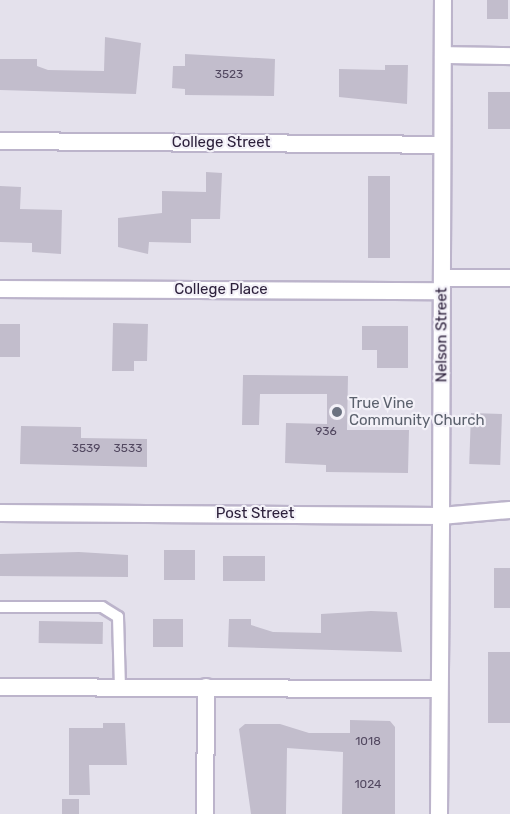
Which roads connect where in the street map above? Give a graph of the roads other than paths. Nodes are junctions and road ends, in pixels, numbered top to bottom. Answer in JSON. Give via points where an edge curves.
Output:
{"nodes":[{"id":1,"x":443,"y":0,"type":"edge"},
{"id":2,"x":443,"y":55,"type":"junction"},
{"id":3,"x":510,"y":56,"type":"edge"},
{"id":4,"x":0,"y":141,"type":"edge"},
{"id":5,"x":442,"y":145,"type":"junction"},
{"id":6,"x":510,"y":278,"type":"edge"},
{"id":7,"x":442,"y":285,"type":"junction"},
{"id":8,"x":0,"y":289,"type":"edge"},
{"id":9,"x":510,"y":510,"type":"edge"},
{"id":10,"x":0,"y":513,"type":"edge"},
{"id":11,"x":441,"y":516,"type":"junction"},
{"id":12,"x":0,"y":607,"type":"edge"},
{"id":13,"x":0,"y":687,"type":"edge"},
{"id":14,"x":120,"y":687,"type":"junction"},
{"id":15,"x":206,"y":687,"type":"junction"},
{"id":16,"x":440,"y":689,"type":"junction"},
{"id":17,"x":205,"y":814,"type":"edge"},
{"id":18,"x":439,"y":814,"type":"edge"}],
"edges":[{"from":1,"to":2,"type":"street","name":"Nelson Street"},
{"from":2,"to":3,"type":"street"},
{"from":2,"to":5,"type":"street","name":"Nelson Street"},
{"from":4,"to":5,"type":"street","name":"College Street"},
{"from":5,"to":7,"type":"street","name":"Nelson Street"},
{"from":6,"to":7,"type":"street"},
{"from":7,"to":8,"type":"street","name":"College Place"},
{"from":7,"to":11,"type":"street","name":"Nelson Street"},
{"from":9,"to":11,"type":"street","name":"Post Street"},
{"from":10,"to":11,"type":"street","name":"Post Street"},
{"from":11,"to":16,"type":"street","name":"Nelson Street"},
{"from":12,"to":14,"type":"lane","via":[[102,607],[118,617]]},
{"from":13,"to":14,"type":"street"},
{"from":14,"to":15,"type":"street"},
{"from":15,"to":16,"type":"street"},
{"from":15,"to":17,"type":"street"},
{"from":16,"to":18,"type":"street","name":"Nelson Street"}]}
